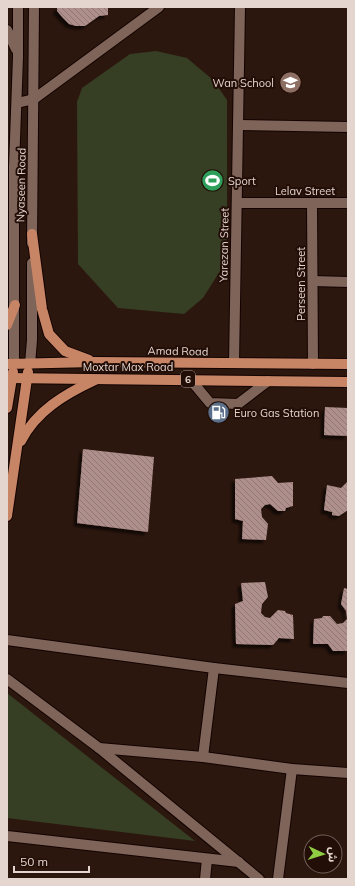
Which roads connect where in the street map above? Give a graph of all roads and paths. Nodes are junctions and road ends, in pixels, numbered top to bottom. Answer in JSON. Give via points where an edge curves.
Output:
{"nodes":[{"id":1,"x":18,"y":7,"type":"edge"},
{"id":2,"x":34,"y":7,"type":"edge"},
{"id":3,"x":159,"y":7,"type":"edge"},
{"id":4,"x":240,"y":7,"type":"edge"},
{"id":5,"x":7,"y":30,"type":"edge"},
{"id":6,"x":18,"y":57,"type":"junction"},
{"id":7,"x":34,"y":99,"type":"junction"},
{"id":8,"x":17,"y":104,"type":"junction"},
{"id":9,"x":238,"y":125,"type":"junction"},
{"id":10,"x":348,"y":127,"type":"edge"},
{"id":11,"x":11,"y":167,"type":"edge"},
{"id":12,"x":237,"y":203,"type":"junction"},
{"id":13,"x":312,"y":203,"type":"junction"},
{"id":14,"x":348,"y":203,"type":"edge"},
{"id":15,"x":32,"y":234,"type":"junction"},
{"id":16,"x":11,"y":257,"type":"edge"},
{"id":17,"x":313,"y":281,"type":"junction"},
{"id":18,"x":348,"y":282,"type":"edge"},
{"id":19,"x":15,"y":305,"type":"junction"},
{"id":20,"x":7,"y":325,"type":"edge"},
{"id":21,"x":95,"y":362,"type":"junction"},
{"id":22,"x":11,"y":364,"type":"edge"},
{"id":23,"x":30,"y":364,"type":"junction"},
{"id":24,"x":234,"y":364,"type":"junction"},
{"id":25,"x":313,"y":364,"type":"junction"},
{"id":26,"x":348,"y":364,"type":"edge"},
{"id":27,"x":10,"y":378,"type":"edge"},
{"id":28,"x":28,"y":378,"type":"junction"},
{"id":29,"x":97,"y":379,"type":"junction"},
{"id":30,"x":190,"y":379,"type":"junction"},
{"id":31,"x":268,"y":381,"type":"junction"},
{"id":32,"x":348,"y":382,"type":"edge"},
{"id":33,"x":7,"y":408,"type":"edge"},
{"id":34,"x":17,"y":450,"type":"junction"},
{"id":35,"x":7,"y":516,"type":"edge"},
{"id":36,"x":7,"y":640,"type":"edge"},
{"id":37,"x":214,"y":668,"type":"junction"},
{"id":38,"x":7,"y":679,"type":"edge"},
{"id":39,"x":348,"y":683,"type":"edge"},
{"id":40,"x":99,"y":748,"type":"junction"},
{"id":41,"x":203,"y":757,"type":"junction"},
{"id":42,"x":292,"y":769,"type":"junction"},
{"id":43,"x":348,"y":772,"type":"edge"},
{"id":44,"x":7,"y":836,"type":"edge"},
{"id":45,"x":207,"y":859,"type":"junction"},
{"id":46,"x":239,"y":862,"type":"junction"},
{"id":47,"x":204,"y":879,"type":"edge"},
{"id":48,"x":259,"y":879,"type":"edge"},
{"id":49,"x":278,"y":879,"type":"edge"}],
"edges":[{"from":1,"to":6,"type":"street","name":"Nyaseen Road"},
{"from":2,"to":7,"type":"street","name":"Nyaseen Road"},
{"from":3,"to":7,"type":"street"},
{"from":4,"to":9,"type":"street","name":"Yarezan Street"},
{"from":5,"to":6,"type":"street"},
{"from":6,"to":8,"type":"street","name":"Nyaseen Road"},
{"from":7,"to":8,"type":"street"},
{"from":7,"to":15,"type":"street","name":"Nyaseen Road"},
{"from":8,"to":11,"type":"street","name":"Nyaseen Road"},
{"from":9,"to":10,"type":"street"},
{"from":9,"to":12,"type":"street","name":"Yarezan Street"},
{"from":11,"to":16,"type":"street","name":"Nyaseen Road"},
{"from":12,"to":13,"type":"street","name":"Lelav Street"},
{"from":12,"to":24,"type":"street","name":"Yarezan Street"},
{"from":13,"to":14,"type":"street","name":"Lelav Street"},
{"from":13,"to":17,"type":"street","name":"Perseen Street"},
{"from":15,"to":21,"type":"main road","via":[[42,309],[49,334],[65,352]]},
{"from":15,"to":23,"type":"street","name":"Nyaseen Road"},
{"from":16,"to":19,"type":"street","name":"Nyaseen Road"},
{"from":17,"to":18,"type":"street"},
{"from":17,"to":25,"type":"street","name":"Perseen Street"},
{"from":19,"to":20,"type":"main road"},
{"from":19,"to":22,"type":"street","name":"Nyaseen Road"},
{"from":21,"to":23,"type":"main road","name":"Amad Road","number":"6"},
{"from":21,"to":24,"type":"main road","name":"Amad Road","number":"6"},
{"from":22,"to":23,"type":"main road","name":"Amad Road","number":"6"},
{"from":22,"to":27,"type":"main road","name":"Nyaseen Road"},
{"from":23,"to":28,"type":"main road"},
{"from":24,"to":25,"type":"main road","name":"Amad Road","number":"6"},
{"from":25,"to":26,"type":"main road","name":"Amad Road","number":"6"},
{"from":27,"to":28,"type":"main road","number":"6"},
{"from":27,"to":33,"type":"main road","name":"Nyaseen Road"},
{"from":28,"to":29,"type":"main road","name":"Moxtar Max Road","number":"6"},
{"from":28,"to":34,"type":"main road"},
{"from":29,"to":30,"type":"main road","name":"Moxtar Max Road","number":"6"},
{"from":29,"to":34,"type":"main road","via":[[49,406],[27,429]]},
{"from":30,"to":31,"type":"main road","name":"Moxtar Max Road","number":"6"},
{"from":30,"to":31,"type":"street","via":[[210,404],[238,404]]},
{"from":31,"to":32,"type":"main road","name":"Moxtar Max Road","number":"6"},
{"from":34,"to":35,"type":"main road"},
{"from":36,"to":37,"type":"street"},
{"from":37,"to":39,"type":"street"},
{"from":37,"to":41,"type":"street"},
{"from":38,"to":40,"type":"street"},
{"from":40,"to":41,"type":"street"},
{"from":40,"to":46,"type":"street"},
{"from":41,"to":42,"type":"street"},
{"from":42,"to":43,"type":"street"},
{"from":42,"to":49,"type":"street"},
{"from":44,"to":45,"type":"street"},
{"from":45,"to":46,"type":"street"},
{"from":45,"to":47,"type":"street"},
{"from":46,"to":48,"type":"street"}]}
